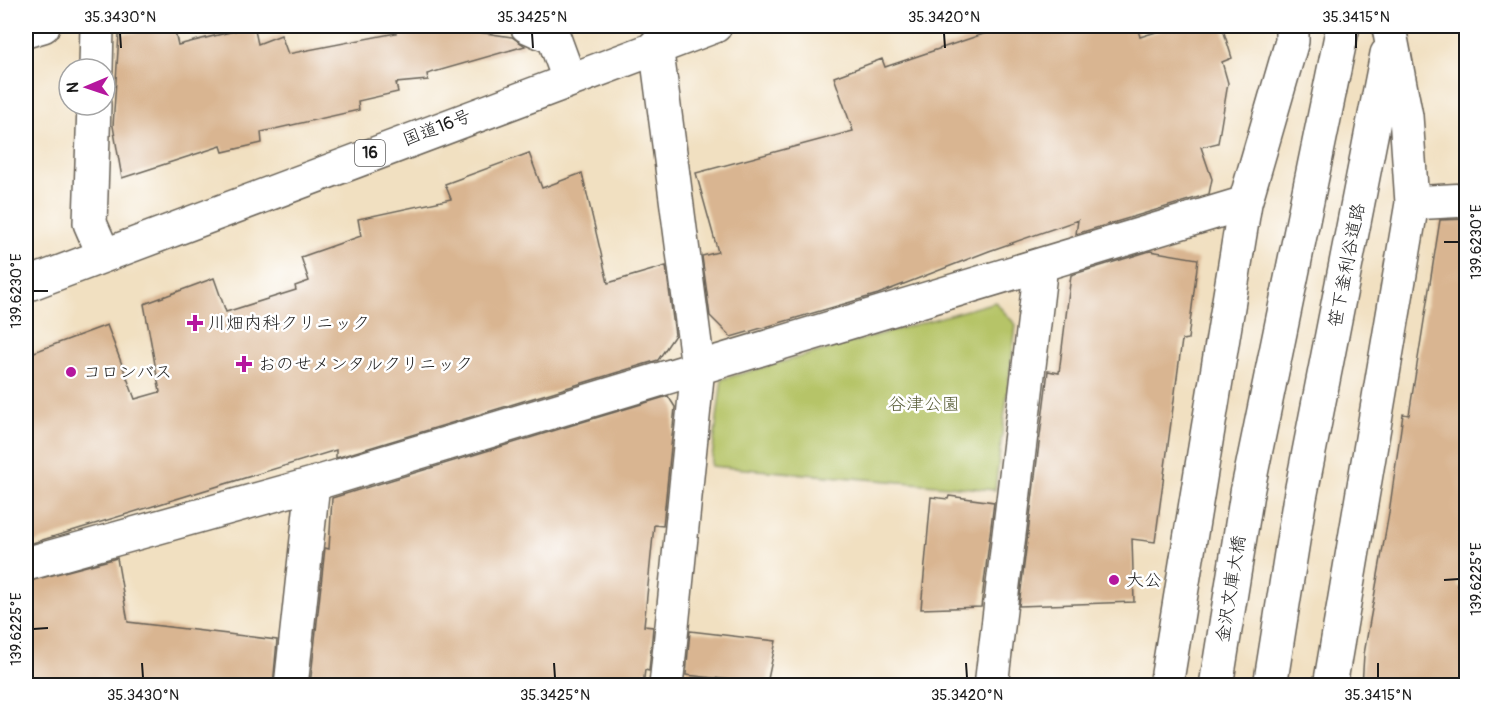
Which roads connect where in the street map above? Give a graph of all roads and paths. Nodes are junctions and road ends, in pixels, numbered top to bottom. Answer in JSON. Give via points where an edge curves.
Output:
{"nodes":[{"id":1,"x":43,"y":26,"type":"edge"},
{"id":2,"x":97,"y":26,"type":"edge"},
{"id":3,"x":527,"y":26,"type":"edge"},
{"id":4,"x":715,"y":26,"type":"edge"},
{"id":5,"x":1292,"y":26,"type":"edge"},
{"id":6,"x":1343,"y":26,"type":"edge"},
{"id":7,"x":1391,"y":29,"type":"edge"},
{"id":8,"x":26,"y":31,"type":"edge"},
{"id":9,"x":656,"y":45,"type":"junction"},
{"id":10,"x":96,"y":57,"type":"edge"},
{"id":11,"x":569,"y":79,"type":"junction"},
{"id":12,"x":94,"y":117,"type":"edge"},
{"id":13,"x":1467,"y":200,"type":"edge"},
{"id":14,"x":1245,"y":203,"type":"junction"},
{"id":15,"x":1412,"y":203,"type":"junction"},
{"id":16,"x":103,"y":253,"type":"junction"},
{"id":17,"x":1041,"y":265,"type":"junction"},
{"id":18,"x":26,"y":285,"type":"edge"},
{"id":19,"x":698,"y":367,"type":"junction"},
{"id":20,"x":313,"y":484,"type":"junction"},
{"id":21,"x":26,"y":564,"type":"edge"},
{"id":22,"x":291,"y":686,"type":"edge"},
{"id":23,"x":666,"y":686,"type":"edge"},
{"id":24,"x":991,"y":686,"type":"edge"},
{"id":25,"x":1166,"y":686,"type":"edge"},
{"id":26,"x":1216,"y":686,"type":"edge"},
{"id":27,"x":1270,"y":686,"type":"edge"},
{"id":28,"x":1330,"y":686,"type":"edge"}],
"edges":[{"from":1,"to":8,"type":"main road"},
{"from":2,"to":10,"type":"main road"},
{"from":3,"to":11,"type":"main road","via":[[554,38]]},
{"from":4,"to":9,"type":"main road","name":"国道16号","number":"16"},
{"from":5,"to":14,"type":"main road","via":[[1292,41]]},
{"from":6,"to":26,"type":"main road","name":"金沢文庫大橋","bridge":true,"via":[[1247,493]]},
{"from":7,"to":15,"type":"main road","via":[[1406,116]]},
{"from":7,"to":27,"type":"main road","name":"笹下釜利谷道路","bridge":true,"via":[[1299,503]]},
{"from":9,"to":11,"type":"main road","name":"国道16号","number":"16"},
{"from":9,"to":19,"type":"main road"},
{"from":11,"to":16,"type":"main road","name":"国道16号","number":"16"},
{"from":12,"to":16,"type":"main road","via":[[90,223]]},
{"from":13,"to":15,"type":"main road"},
{"from":14,"to":17,"type":"main road"},
{"from":14,"to":25,"type":"main road"},
{"from":15,"to":28,"type":"main road"},
{"from":16,"to":18,"type":"main road","name":"国道16号","number":"16"},
{"from":17,"to":19,"type":"main road"},
{"from":17,"to":24,"type":"main road"},
{"from":19,"to":20,"type":"main road"},
{"from":19,"to":23,"type":"main road"},
{"from":20,"to":21,"type":"main road"},
{"from":20,"to":22,"type":"main road"}]}
